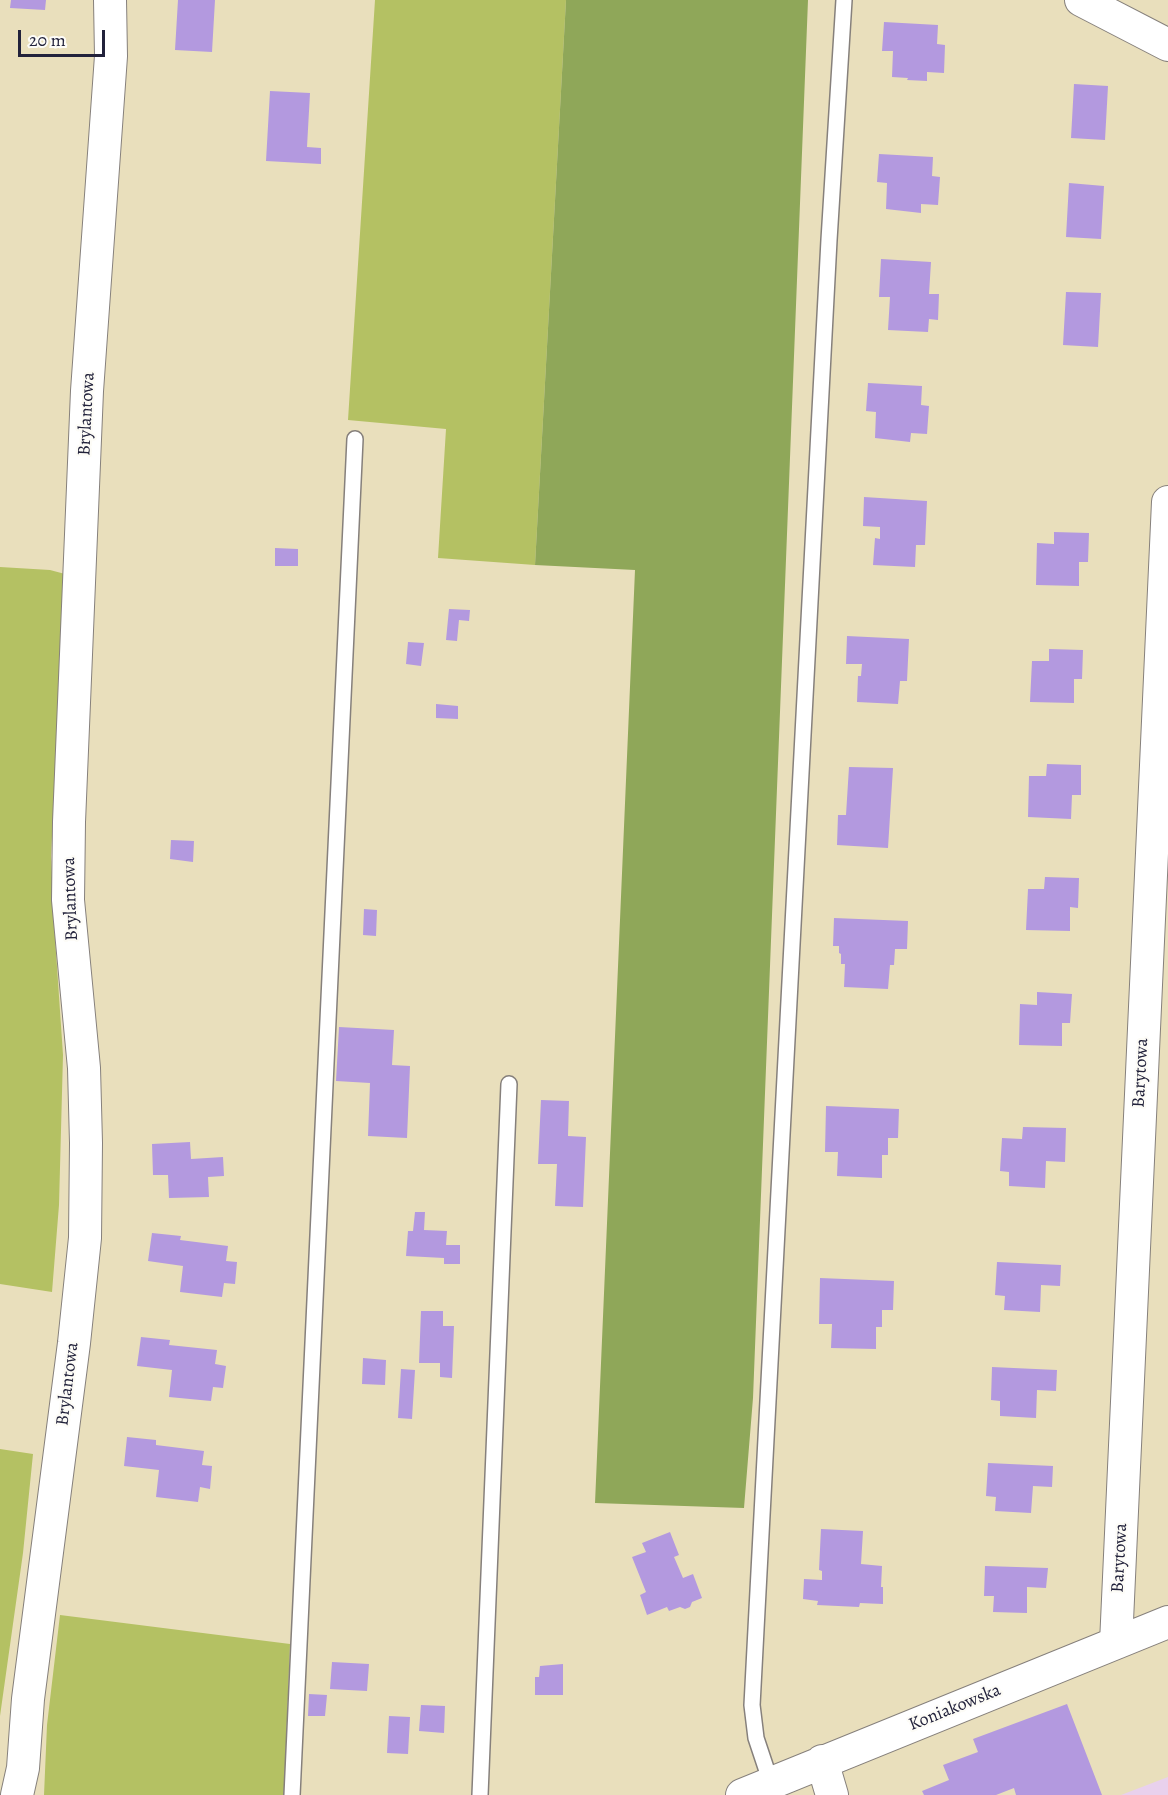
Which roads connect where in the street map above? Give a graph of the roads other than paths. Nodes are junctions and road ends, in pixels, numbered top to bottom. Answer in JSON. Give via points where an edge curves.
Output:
{"nodes":[{"id":1,"x":110,"y":0,"type":"edge"},
{"id":2,"x":844,"y":0,"type":"edge"},
{"id":3,"x":1081,"y":0,"type":"edge"},
{"id":4,"x":1168,"y":45,"type":"edge"},
{"id":5,"x":356,"y":439,"type":"dead end"},
{"id":6,"x":1168,"y":502,"type":"edge"},
{"id":7,"x":509,"y":1084,"type":"dead end"},
{"id":8,"x":1168,"y":1622,"type":"edge"},
{"id":9,"x":1116,"y":1643,"type":"junction"},
{"id":10,"x":822,"y":1761,"type":"junction"},
{"id":11,"x":771,"y":1783,"type":"junction"},
{"id":12,"x":17,"y":1795,"type":"edge"},
{"id":13,"x":292,"y":1795,"type":"edge"},
{"id":14,"x":480,"y":1795,"type":"edge"},
{"id":15,"x":742,"y":1795,"type":"edge"},
{"id":16,"x":832,"y":1795,"type":"edge"}],
"edges":[{"from":1,"to":12,"type":"street","name":"Brylantowa","via":[[111,56],[87,392],[69,833],[68,900],[84,1068],[85,1238]]},
{"from":2,"to":11,"type":"lane","via":[[752,1705],[756,1738]]},
{"from":3,"to":4,"type":"street"},
{"from":5,"to":13,"type":"lane"},
{"from":6,"to":9,"type":"street","name":"Barytowa"},
{"from":7,"to":14,"type":"lane"},
{"from":8,"to":9,"type":"street","name":"Koniakowska"},
{"from":9,"to":10,"type":"street","name":"Koniakowska"},
{"from":10,"to":11,"type":"street","name":"Koniakowska"},
{"from":10,"to":16,"type":"street"},
{"from":11,"to":15,"type":"street","name":"Koniakowska"}]}
